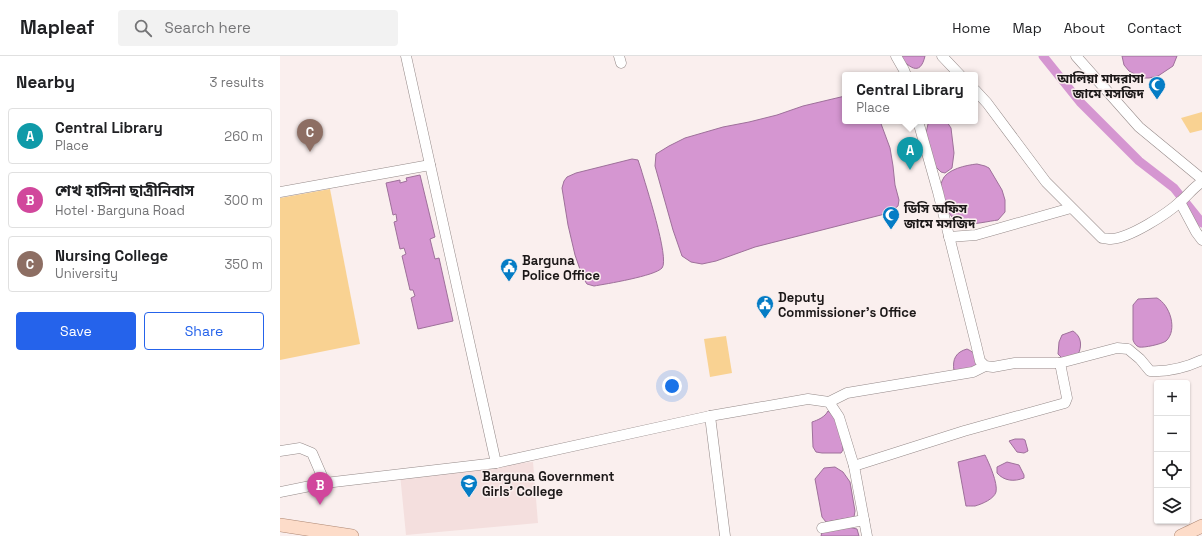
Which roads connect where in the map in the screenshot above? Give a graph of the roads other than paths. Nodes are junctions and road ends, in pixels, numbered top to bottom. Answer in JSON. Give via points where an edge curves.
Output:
{"nodes":[{"id":1,"x":406,"y":56,"type":"edge"},
{"id":2,"x":896,"y":56,"type":"edge"},
{"id":3,"x":942,"y":56,"type":"edge"},
{"id":4,"x":1078,"y":57,"type":"edge"},
{"id":5,"x":905,"y":72,"type":"edge"},
{"id":6,"x":957,"y":72,"type":"edge"},
{"id":7,"x":978,"y":93,"type":"edge"},
{"id":8,"x":919,"y":124,"type":"edge"},
{"id":9,"x":430,"y":165,"type":"junction"},
{"id":10,"x":1200,"y":182,"type":"edge"},
{"id":11,"x":280,"y":192,"type":"edge"},
{"id":12,"x":1180,"y":202,"type":"junction"},
{"id":13,"x":1071,"y":208,"type":"junction"},
{"id":14,"x":949,"y":237,"type":"junction"},
{"id":15,"x":1202,"y":240,"type":"edge"},
{"id":16,"x":1202,"y":360,"type":"edge"},
{"id":17,"x":1060,"y":363,"type":"junction"},
{"id":18,"x":985,"y":366,"type":"junction"},
{"id":19,"x":829,"y":402,"type":"junction"},
{"id":20,"x":710,"y":416,"type":"junction"},
{"id":21,"x":280,"y":451,"type":"edge"},
{"id":22,"x":496,"y":463,"type":"junction"},
{"id":23,"x":854,"y":466,"type":"junction"},
{"id":24,"x":325,"y":483,"type":"junction"},
{"id":25,"x":280,"y":492,"type":"edge"},
{"id":26,"x":864,"y":520,"type":"junction"},
{"id":27,"x":280,"y":525,"type":"edge"},
{"id":28,"x":1202,"y":526,"type":"edge"},
{"id":29,"x":822,"y":528,"type":"dead end"},
{"id":30,"x":352,"y":536,"type":"edge"},
{"id":31,"x":725,"y":536,"type":"edge"},
{"id":32,"x":867,"y":536,"type":"edge"},
{"id":33,"x":1181,"y":536,"type":"edge"}],
"edges":[{"from":1,"to":9,"type":"street"},
{"from":2,"to":5,"type":"street"},
{"from":3,"to":6,"type":"street"},
{"from":4,"to":10,"type":"street","via":[[1139,127]]},
{"from":7,"to":13,"type":"street","via":[[1046,182]]},
{"from":8,"to":14,"type":"street"},
{"from":9,"to":11,"type":"street"},
{"from":9,"to":22,"type":"street"},
{"from":10,"to":12,"type":"street"},
{"from":12,"to":13,"type":"street","via":[[1145,227],[1110,239],[1102,238]]},
{"from":12,"to":15,"type":"street"},
{"from":13,"to":14,"type":"street","via":[[976,235]]},
{"from":14,"to":18,"type":"street","via":[[980,360]]},
{"from":16,"to":17,"type":"street","via":[[1176,370],[1150,371],[1128,349],[1117,348]]},
{"from":17,"to":18,"type":"street"},
{"from":17,"to":23,"type":"street","via":[[1066,403],[964,431]]},
{"from":18,"to":19,"type":"street","via":[[973,372],[847,393]]},
{"from":19,"to":20,"type":"street","via":[[808,398]]},
{"from":19,"to":23,"type":"street","via":[[839,417]]},
{"from":20,"to":22,"type":"street"},
{"from":20,"to":31,"type":"street"},
{"from":21,"to":24,"type":"street","via":[[300,448],[312,453]]},
{"from":22,"to":24,"type":"street"},
{"from":23,"to":26,"type":"street"},
{"from":24,"to":25,"type":"street"},
{"from":26,"to":29,"type":"street"},
{"from":26,"to":32,"type":"street"},
{"from":27,"to":30,"type":"main road"},
{"from":28,"to":33,"type":"main road"}]}
